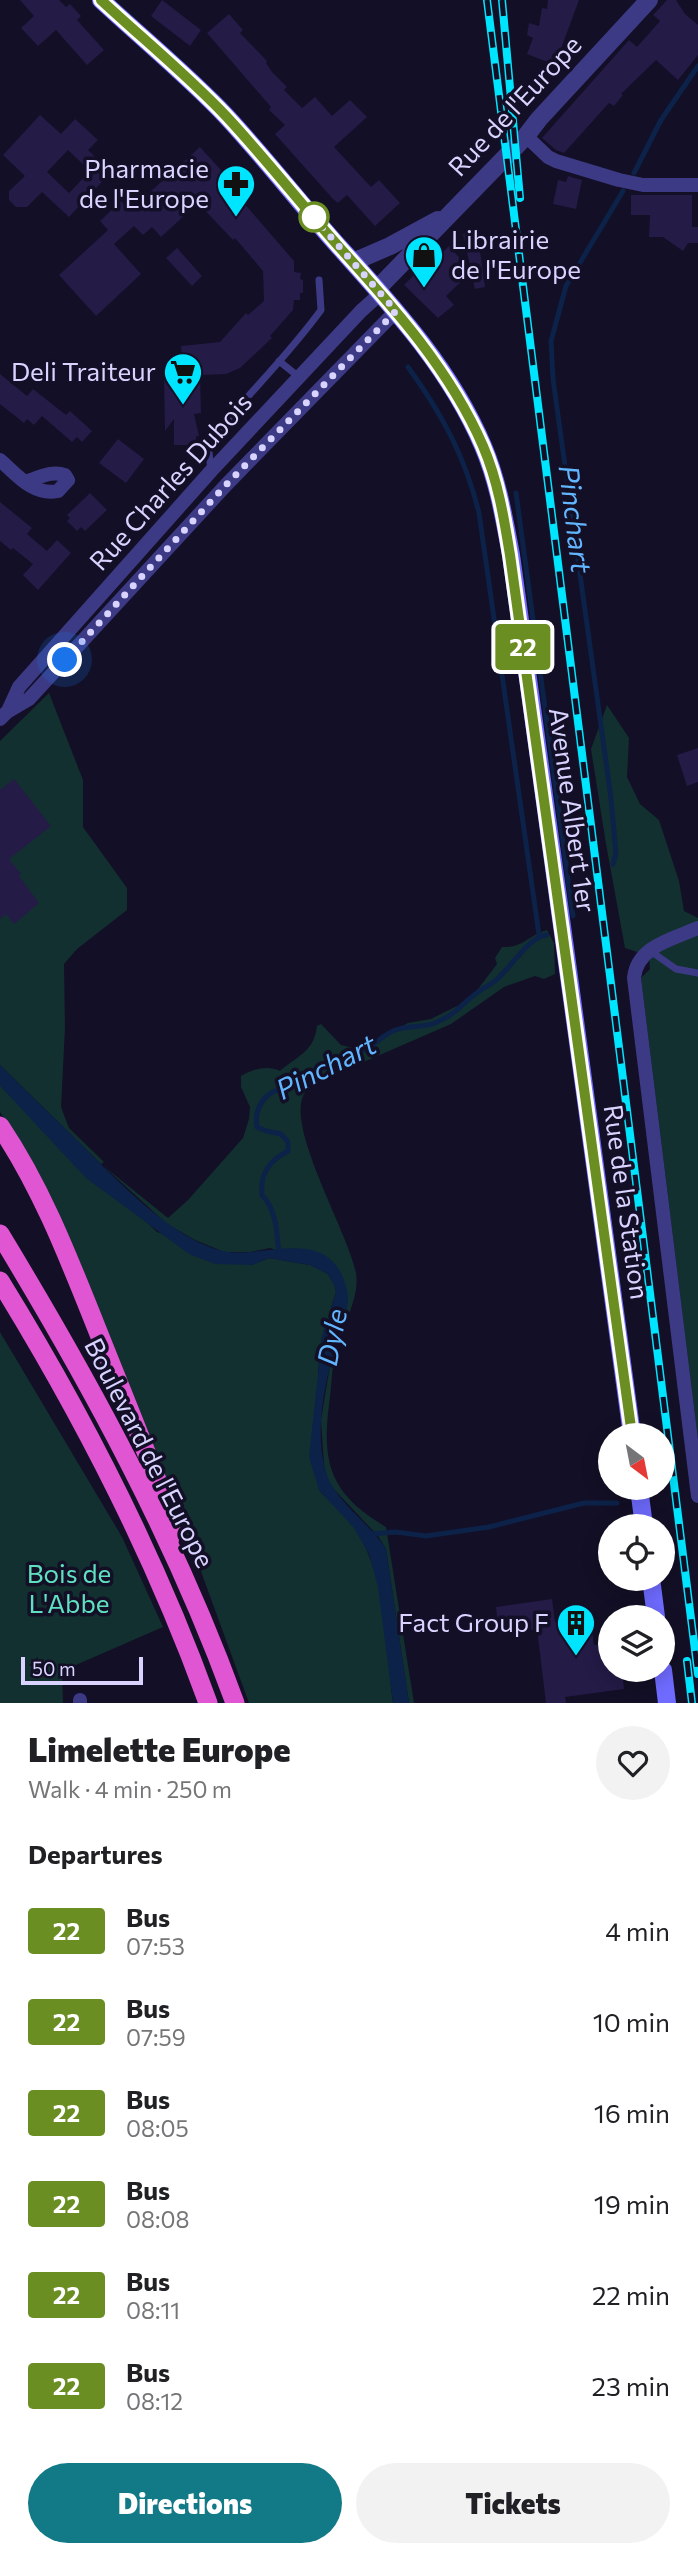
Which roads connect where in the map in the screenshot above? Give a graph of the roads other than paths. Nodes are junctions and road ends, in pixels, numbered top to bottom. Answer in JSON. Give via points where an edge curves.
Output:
{"nodes":[{"id":1,"x":102,"y":0,"type":"edge"},
{"id":2,"x":649,"y":0,"type":"edge"},
{"id":3,"x":526,"y":136,"type":"junction"},
{"id":4,"x":698,"y":185,"type":"edge"},
{"id":5,"x":447,"y":216,"type":"junction"},
{"id":6,"x":353,"y":262,"type":"junction"},
{"id":7,"x":319,"y":280,"type":"dead end"},
{"id":8,"x":379,"y":291,"type":"junction"},
{"id":9,"x":396,"y":311,"type":"junction"},
{"id":10,"x":279,"y":361,"type":"junction"},
{"id":11,"x":300,"y":378,"type":"junction"},
{"id":12,"x":316,"y":393,"type":"junction"},
{"id":13,"x":0,"y":460,"type":"edge"},
{"id":14,"x":211,"y":471,"type":"junction"},
{"id":15,"x":26,"y":482,"type":"dead end"},
{"id":16,"x":226,"y":485,"type":"junction"},
{"id":17,"x":2,"y":712,"type":"edge"},
{"id":18,"x":698,"y":928,"type":"edge"},
{"id":19,"x":649,"y":950,"type":"junction"},
{"id":20,"x":698,"y":973,"type":"edge"},
{"id":21,"x":568,"y":977,"type":"joint"},
{"id":22,"x":0,"y":1126,"type":"edge"},
{"id":23,"x":0,"y":1234,"type":"edge"},
{"id":24,"x":0,"y":1281,"type":"edge"},
{"id":25,"x":0,"y":1304,"type":"edge"},
{"id":26,"x":23,"y":1318,"type":"junction"},
{"id":27,"x":630,"y":1423,"type":"edge"},
{"id":28,"x":698,"y":1496,"type":"edge"},
{"id":29,"x":169,"y":1543,"type":"junction"},
{"id":30,"x":664,"y":1682,"type":"edge"},
{"id":31,"x":208,"y":1703,"type":"edge"},
{"id":32,"x":235,"y":1703,"type":"edge"},
{"id":33,"x":667,"y":1703,"type":"edge"}],
"edges":[{"from":1,"to":6,"type":"main road","name":"Avenue Albert 1er","via":[[228,118]]},
{"from":2,"to":3,"type":"street","name":"Rue de l'Europe"},
{"from":3,"to":4,"type":"street","via":[[556,161],[619,180]]},
{"from":3,"to":5,"type":"street","name":"Rue de l'Europe"},
{"from":5,"to":6,"type":"street","name":"Rue de l'Europe"},
{"from":5,"to":8,"type":"street","name":"Rue de l'Europe"},
{"from":6,"to":8,"type":"main road","name":"Avenue Albert 1er"},
{"from":7,"to":10,"type":"lane","via":[[321,310]]},
{"from":8,"to":9,"type":"main road","name":"Avenue Albert 1er"},
{"from":8,"to":11,"type":"street","name":"Rue Charles Dubois"},
{"from":9,"to":12,"type":"street","name":"Rue Charles Dubois"},
{"from":9,"to":21,"type":"main road","name":"Avenue Albert 1er","via":[[459,399],[483,447],[500,501]]},
{"from":10,"to":11,"type":"lane"},
{"from":10,"to":14,"type":"lane","via":[[208,443]]},
{"from":11,"to":12,"type":"street"},
{"from":11,"to":14,"type":"street","name":"Rue Charles Dubois"},
{"from":12,"to":16,"type":"street","name":"Rue Charles Dubois"},
{"from":13,"to":15,"type":"street"},
{"from":14,"to":16,"type":"street"},
{"from":14,"to":17,"type":"street","name":"Rue Charles Dubois","via":[[19,687]]},
{"from":16,"to":17,"type":"street","name":"Rue Charles Dubois","via":[[29,699]]},
{"from":18,"to":19,"type":"street"},
{"from":19,"to":20,"type":"lane","via":[[668,965]]},
{"from":19,"to":28,"type":"street","via":[[635,967],[634,987]]},
{"from":21,"to":27,"type":"main road","name":"Rue de la Station"},
{"from":22,"to":29,"type":"highway","via":[[38,1190],[89,1308],[172,1519]]},
{"from":23,"to":29,"type":"highway","name":"Boulevard de l'Europe","via":[[107,1420]]},
{"from":24,"to":26,"type":"highway","name":"Boulevard de l'Europe"},
{"from":25,"to":26,"type":"highway"},
{"from":26,"to":31,"type":"highway","name":"Boulevard de l'Europe","via":[[118,1494]]},
{"from":29,"to":32,"type":"highway","name":"Boulevard de l'Europe"},
{"from":30,"to":33,"type":"main road"}]}
